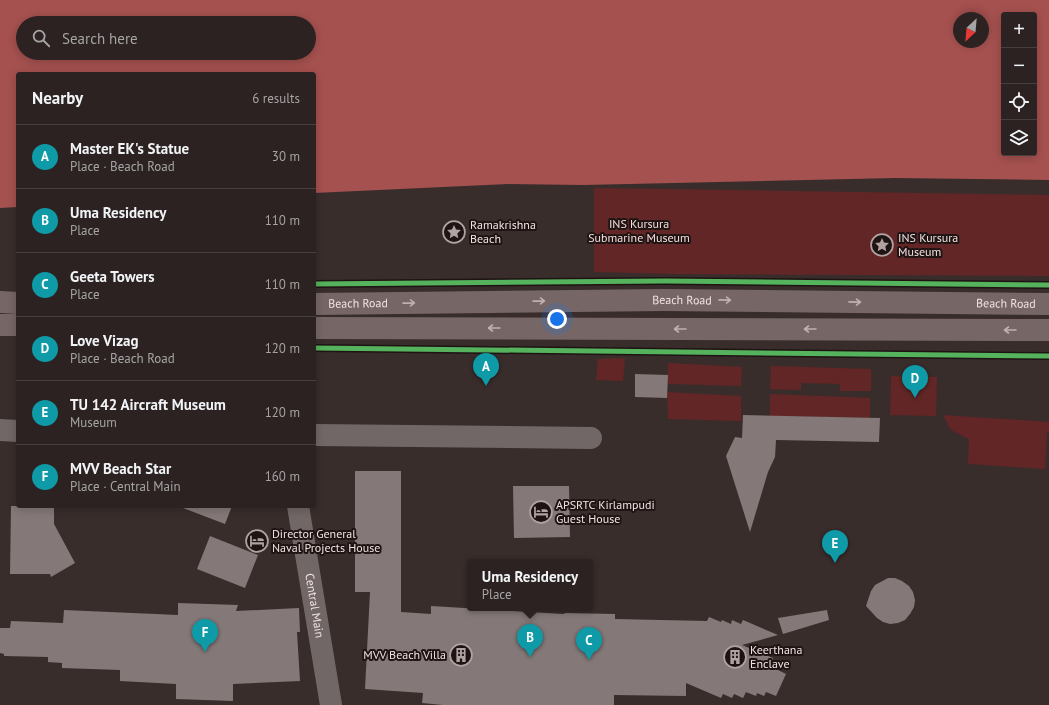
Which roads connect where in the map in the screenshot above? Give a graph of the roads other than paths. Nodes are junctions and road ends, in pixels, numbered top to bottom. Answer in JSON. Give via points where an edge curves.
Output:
{"nodes":[{"id":1,"x":0,"y":302,"type":"edge"},
{"id":2,"x":16,"y":302,"type":"edge"},
{"id":3,"x":316,"y":304,"type":"edge"},
{"id":4,"x":1049,"y":304,"type":"edge"},
{"id":5,"x":0,"y":325,"type":"edge"},
{"id":6,"x":16,"y":325,"type":"edge"},
{"id":7,"x":316,"y":328,"type":"edge"},
{"id":8,"x":1049,"y":330,"type":"edge"},
{"id":9,"x":0,"y":430,"type":"edge"},
{"id":10,"x":16,"y":431,"type":"edge"},
{"id":11,"x":316,"y":435,"type":"edge"},
{"id":12,"x":591,"y":438,"type":"dead end"},
{"id":13,"x":298,"y":508,"type":"edge"},
{"id":14,"x":331,"y":705,"type":"edge"}],
"edges":[{"from":1,"to":2,"type":"main road"},
{"from":3,"to":4,"type":"main road","name":"Beach Road","one_way":true,"via":[[664,300]]},
{"from":5,"to":6,"type":"main road"},
{"from":8,"to":7,"type":"main road","name":"Beach Road","one_way":true},
{"from":9,"to":10,"type":"street"},
{"from":11,"to":12,"type":"street"},
{"from":13,"to":14,"type":"street","name":"Central Main"}]}
